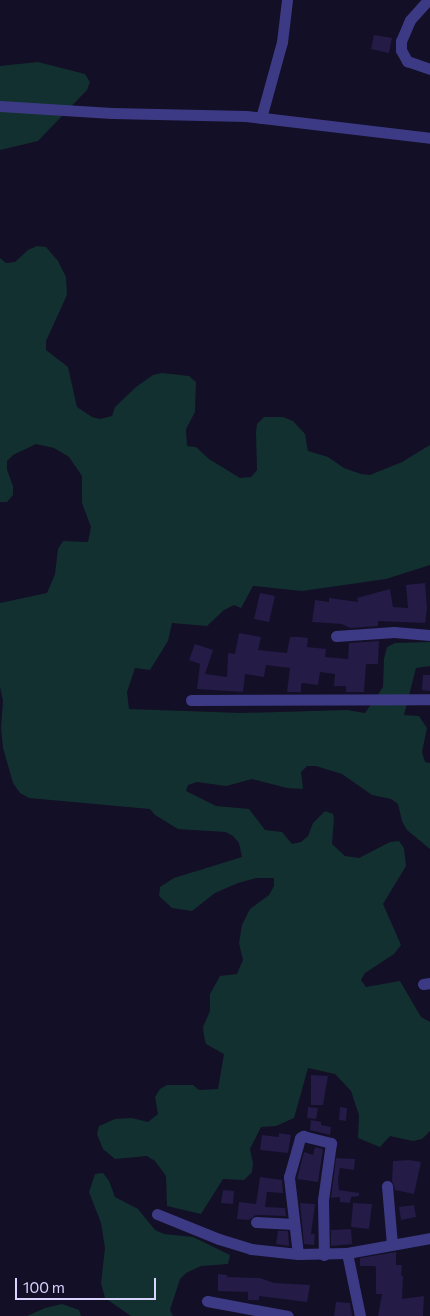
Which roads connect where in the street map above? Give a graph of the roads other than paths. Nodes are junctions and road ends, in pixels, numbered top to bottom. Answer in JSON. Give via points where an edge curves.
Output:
{"nodes":[{"id":1,"x":287,"y":0,"type":"edge"},
{"id":2,"x":428,"y":0,"type":"edge"},
{"id":3,"x":430,"y":69,"type":"edge"},
{"id":4,"x":0,"y":106,"type":"edge"},
{"id":5,"x":261,"y":118,"type":"junction"},
{"id":6,"x":430,"y":138,"type":"edge"},
{"id":7,"x":430,"y":635,"type":"edge"},
{"id":8,"x":336,"y":636,"type":"dead end"},
{"id":9,"x":430,"y":699,"type":"edge"},
{"id":10,"x":190,"y":700,"type":"dead end"},
{"id":11,"x":387,"y":1186,"type":"dead end"},
{"id":12,"x":157,"y":1214,"type":"dead end"},
{"id":13,"x":256,"y":1222,"type":"dead end"},
{"id":14,"x":294,"y":1224,"type":"junction"},
{"id":15,"x":430,"y":1238,"type":"edge"},
{"id":16,"x":392,"y":1244,"type":"junction"},
{"id":17,"x":347,"y":1253,"type":"junction"},
{"id":18,"x":298,"y":1254,"type":"junction"},
{"id":19,"x":324,"y":1255,"type":"junction"},
{"id":20,"x":207,"y":1301,"type":"dead end"},
{"id":21,"x":288,"y":1316,"type":"edge"},
{"id":22,"x":360,"y":1316,"type":"edge"}],
"edges":[{"from":1,"to":5,"type":"street","via":[[282,42]]},
{"from":2,"to":3,"type":"street","via":[[410,20],[401,41],[407,61]]},
{"from":4,"to":5,"type":"street"},
{"from":5,"to":6,"type":"street"},
{"from":7,"to":8,"type":"street","via":[[394,632]]},
{"from":9,"to":10,"type":"street"},
{"from":11,"to":16,"type":"street"},
{"from":12,"to":18,"type":"street","via":[[251,1249]]},
{"from":13,"to":14,"type":"street"},
{"from":14,"to":18,"type":"street"},
{"from":14,"to":19,"type":"street","via":[[290,1171],[300,1138],[330,1142],[323,1200]]},
{"from":15,"to":16,"type":"street"},
{"from":16,"to":17,"type":"street"},
{"from":17,"to":19,"type":"street"},
{"from":17,"to":22,"type":"street"},
{"from":18,"to":19,"type":"street"},
{"from":20,"to":21,"type":"street"}]}
